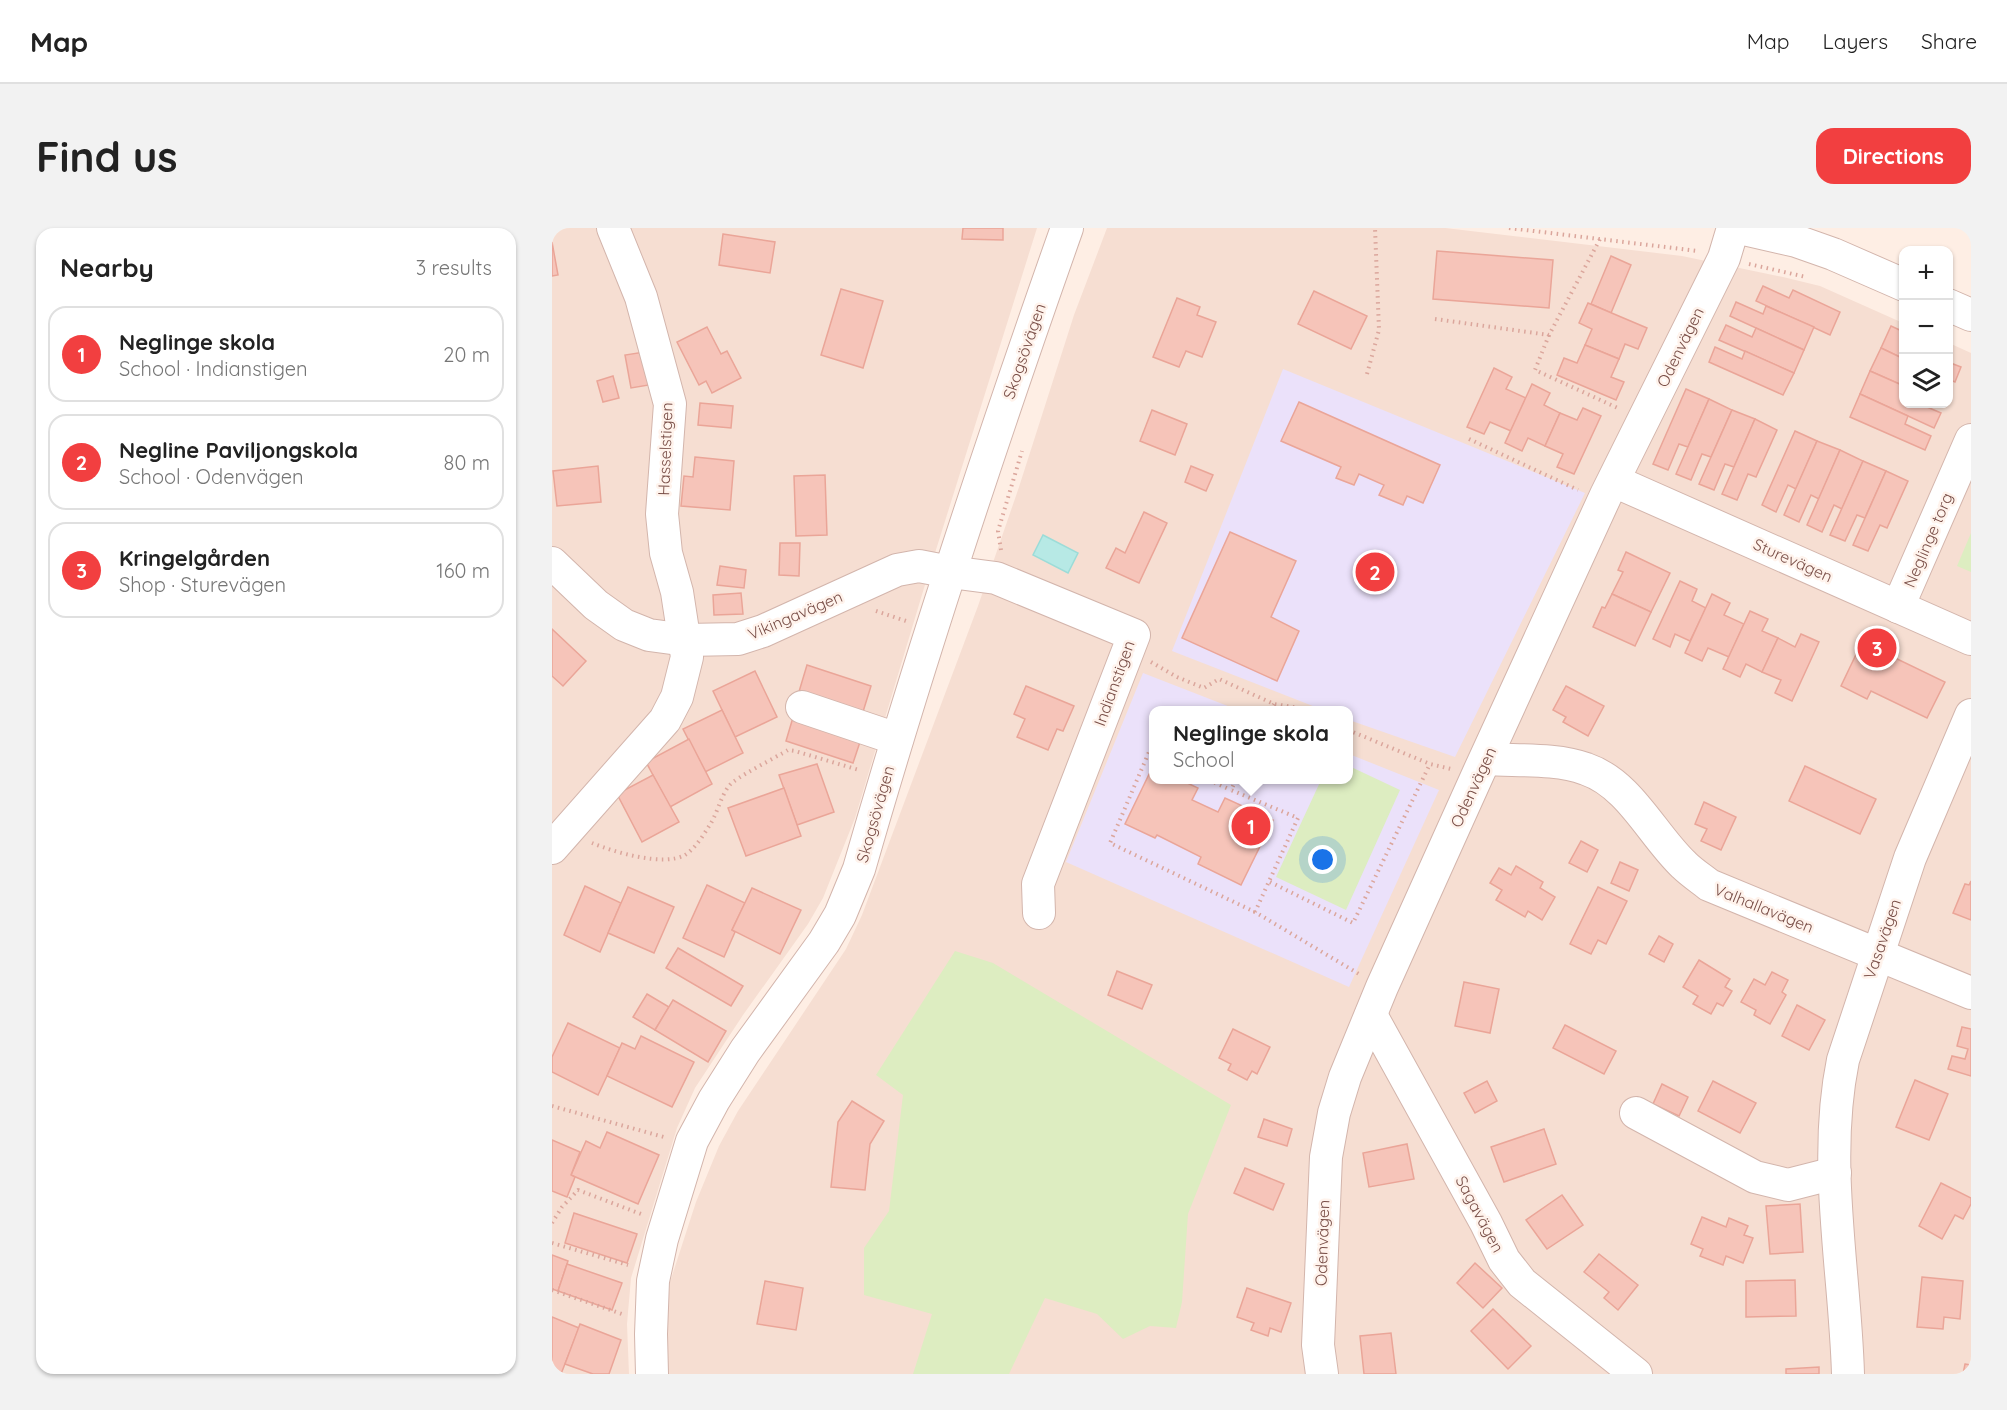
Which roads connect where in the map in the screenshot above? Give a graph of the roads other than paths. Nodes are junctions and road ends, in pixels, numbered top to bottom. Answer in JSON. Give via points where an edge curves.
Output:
{"nodes":[{"id":1,"x":613,"y":228,"type":"edge"},
{"id":2,"x":1067,"y":228,"type":"edge"},
{"id":3,"x":1733,"y":228,"type":"edge"},
{"id":4,"x":1739,"y":228,"type":"edge"},
{"id":5,"x":1899,"y":283,"type":"edge"},
{"id":6,"x":1953,"y":307,"type":"edge"},
{"id":7,"x":1971,"y":315,"type":"edge"},
{"id":8,"x":1971,"y":440,"type":"edge"},
{"id":9,"x":1614,"y":481,"type":"junction"},
{"id":10,"x":552,"y":563,"type":"edge"},
{"id":11,"x":950,"y":572,"type":"junction"},
{"id":12,"x":1898,"y":607,"type":"junction"},
{"id":13,"x":1971,"y":639,"type":"edge"},
{"id":14,"x":686,"y":640,"type":"junction"},
{"id":15,"x":802,"y":707,"type":"dead end"},
{"id":16,"x":1971,"y":715,"type":"edge"},
{"id":17,"x":897,"y":739,"type":"junction"},
{"id":18,"x":1486,"y":759,"type":"junction"},
{"id":19,"x":561,"y":838,"type":"edge"},
{"id":20,"x":1039,"y":913,"type":"dead end"},
{"id":21,"x":1877,"y":953,"type":"junction"},
{"id":22,"x":1971,"y":993,"type":"edge"},
{"id":23,"x":1376,"y":1001,"type":"junction"},
{"id":24,"x":1636,"y":1113,"type":"dead end"},
{"id":25,"x":1834,"y":1173,"type":"junction"},
{"id":26,"x":652,"y":1374,"type":"edge"},
{"id":27,"x":1322,"y":1374,"type":"edge"},
{"id":28,"x":1636,"y":1374,"type":"edge"},
{"id":29,"x":1848,"y":1374,"type":"edge"}],
"edges":[{"from":1,"to":14,"type":"street","name":"Hasselstigen","via":[[641,297],[670,404],[662,514],[666,554]]},
{"from":2,"to":11,"type":"street","name":"Skogsövägen"},
{"from":3,"to":9,"type":"street","name":"Odenvägen","via":[[1724,258]]},
{"from":4,"to":5,"type":"street","via":[[1824,250]]},
{"from":6,"to":7,"type":"street"},
{"from":8,"to":12,"type":"street","name":"Neglinge torg"},
{"from":9,"to":12,"type":"street","name":"Sturevägen"},
{"from":9,"to":18,"type":"street","name":"Odenvägen"},
{"from":10,"to":14,"type":"street","name":"Vikingavägen","via":[[596,605],[624,625],[650,635]]},
{"from":11,"to":14,"type":"street","name":"Vikingavägen","via":[[919,566],[897,570],[738,639]]},
{"from":11,"to":17,"type":"street","name":"Skogsövägen"},
{"from":11,"to":20,"type":"street","name":"Indianstigen","via":[[996,578],[1134,635],[1038,884]]},
{"from":12,"to":13,"type":"street","name":"Sturevägen"},
{"from":14,"to":19,"type":"street","name":"Hasselstigen","via":[[687,657],[677,697],[665,720]]},
{"from":15,"to":17,"type":"street"},
{"from":16,"to":21,"type":"street","name":"Vasavägen","via":[[1910,858]]},
{"from":17,"to":26,"type":"street","name":"Skogsövägen","via":[[859,869],[840,915],[714,1100],[692,1142],[653,1281]]},
{"from":18,"to":21,"type":"street","name":"Valhallavägen","via":[[1587,769],[1609,781],[1683,864],[1709,885]]},
{"from":18,"to":23,"type":"street","name":"Odenvägen"},
{"from":21,"to":22,"type":"street","name":"Valhallavägen"},
{"from":21,"to":25,"type":"street","name":"Vasavägen","via":[[1836,1091]]},
{"from":23,"to":27,"type":"street","name":"Odenvägen","via":[[1345,1077],[1326,1157],[1318,1344]]},
{"from":23,"to":28,"type":"street","name":"Sagavägen","via":[[1504,1260],[1522,1283]]},
{"from":24,"to":25,"type":"street","via":[[1755,1177],[1788,1185]]},
{"from":25,"to":29,"type":"street","name":"Vasavägen"}]}
